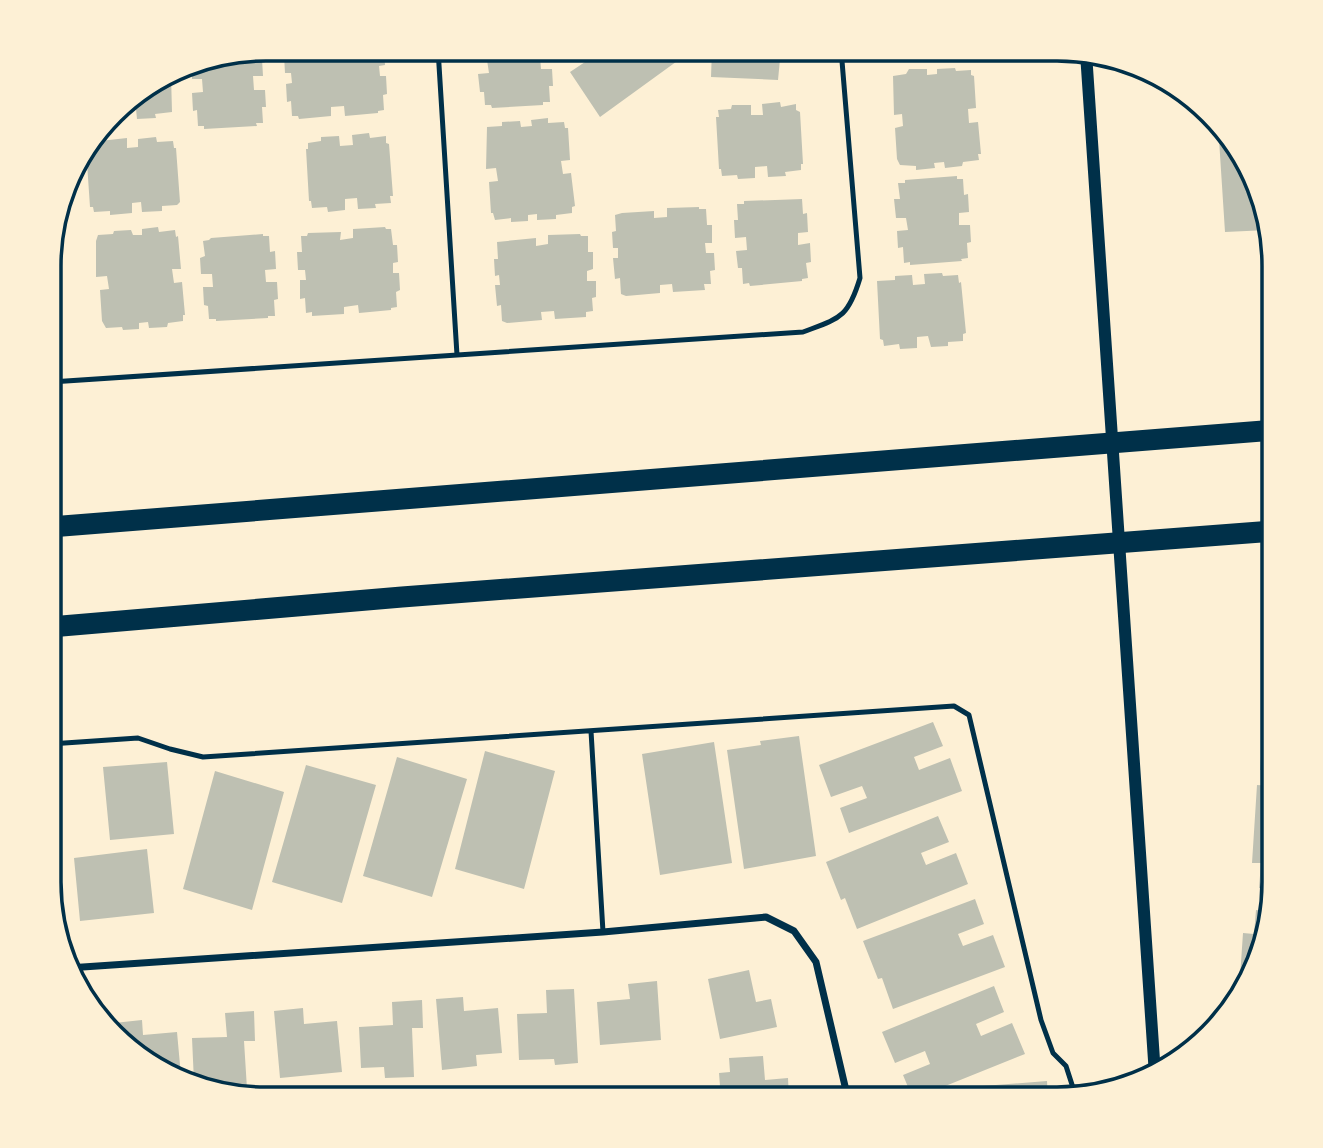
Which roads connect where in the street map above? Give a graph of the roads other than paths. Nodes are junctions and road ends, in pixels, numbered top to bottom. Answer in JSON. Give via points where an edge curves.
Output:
{"nodes":[{"id":1,"x":439,"y":61,"type":"edge"},
{"id":2,"x":842,"y":62,"type":"edge"},
{"id":3,"x":1087,"y":64,"type":"edge"},
{"id":4,"x":457,"y":355,"type":"junction"},
{"id":5,"x":61,"y":381,"type":"edge"},
{"id":6,"x":1261,"y":431,"type":"edge"},
{"id":7,"x":61,"y":526,"type":"edge"},
{"id":8,"x":1261,"y":532,"type":"edge"},
{"id":9,"x":157,"y":618,"type":"junction"},
{"id":10,"x":62,"y":626,"type":"edge"},
{"id":11,"x":62,"y":633,"type":"edge"},
{"id":12,"x":591,"y":731,"type":"junction"},
{"id":13,"x":62,"y":743,"type":"edge"},
{"id":14,"x":603,"y":932,"type":"junction"},
{"id":15,"x":81,"y":967,"type":"edge"},
{"id":16,"x":1155,"y":1061,"type":"edge"},
{"id":17,"x":845,"y":1086,"type":"edge"},
{"id":18,"x":1072,"y":1086,"type":"edge"}],
"edges":[{"from":1,"to":4,"type":"lane"},
{"from":2,"to":4,"type":"lane","via":[[860,278],[853,302],[838,318],[803,332]]},
{"from":3,"to":16,"type":"street"},
{"from":4,"to":5,"type":"lane"},
{"from":6,"to":7,"type":"highway"},
{"from":8,"to":9,"type":"highway"},
{"from":9,"to":10,"type":"highway"},
{"from":9,"to":11,"type":"highway"},
{"from":12,"to":13,"type":"lane","via":[[203,757],[138,738]]},
{"from":12,"to":14,"type":"lane"},
{"from":12,"to":18,"type":"lane","via":[[941,706],[954,706],[969,715],[1041,1020]]},
{"from":14,"to":15,"type":"street"},
{"from":14,"to":17,"type":"street","via":[[766,917],[794,931],[816,962]]}]}
